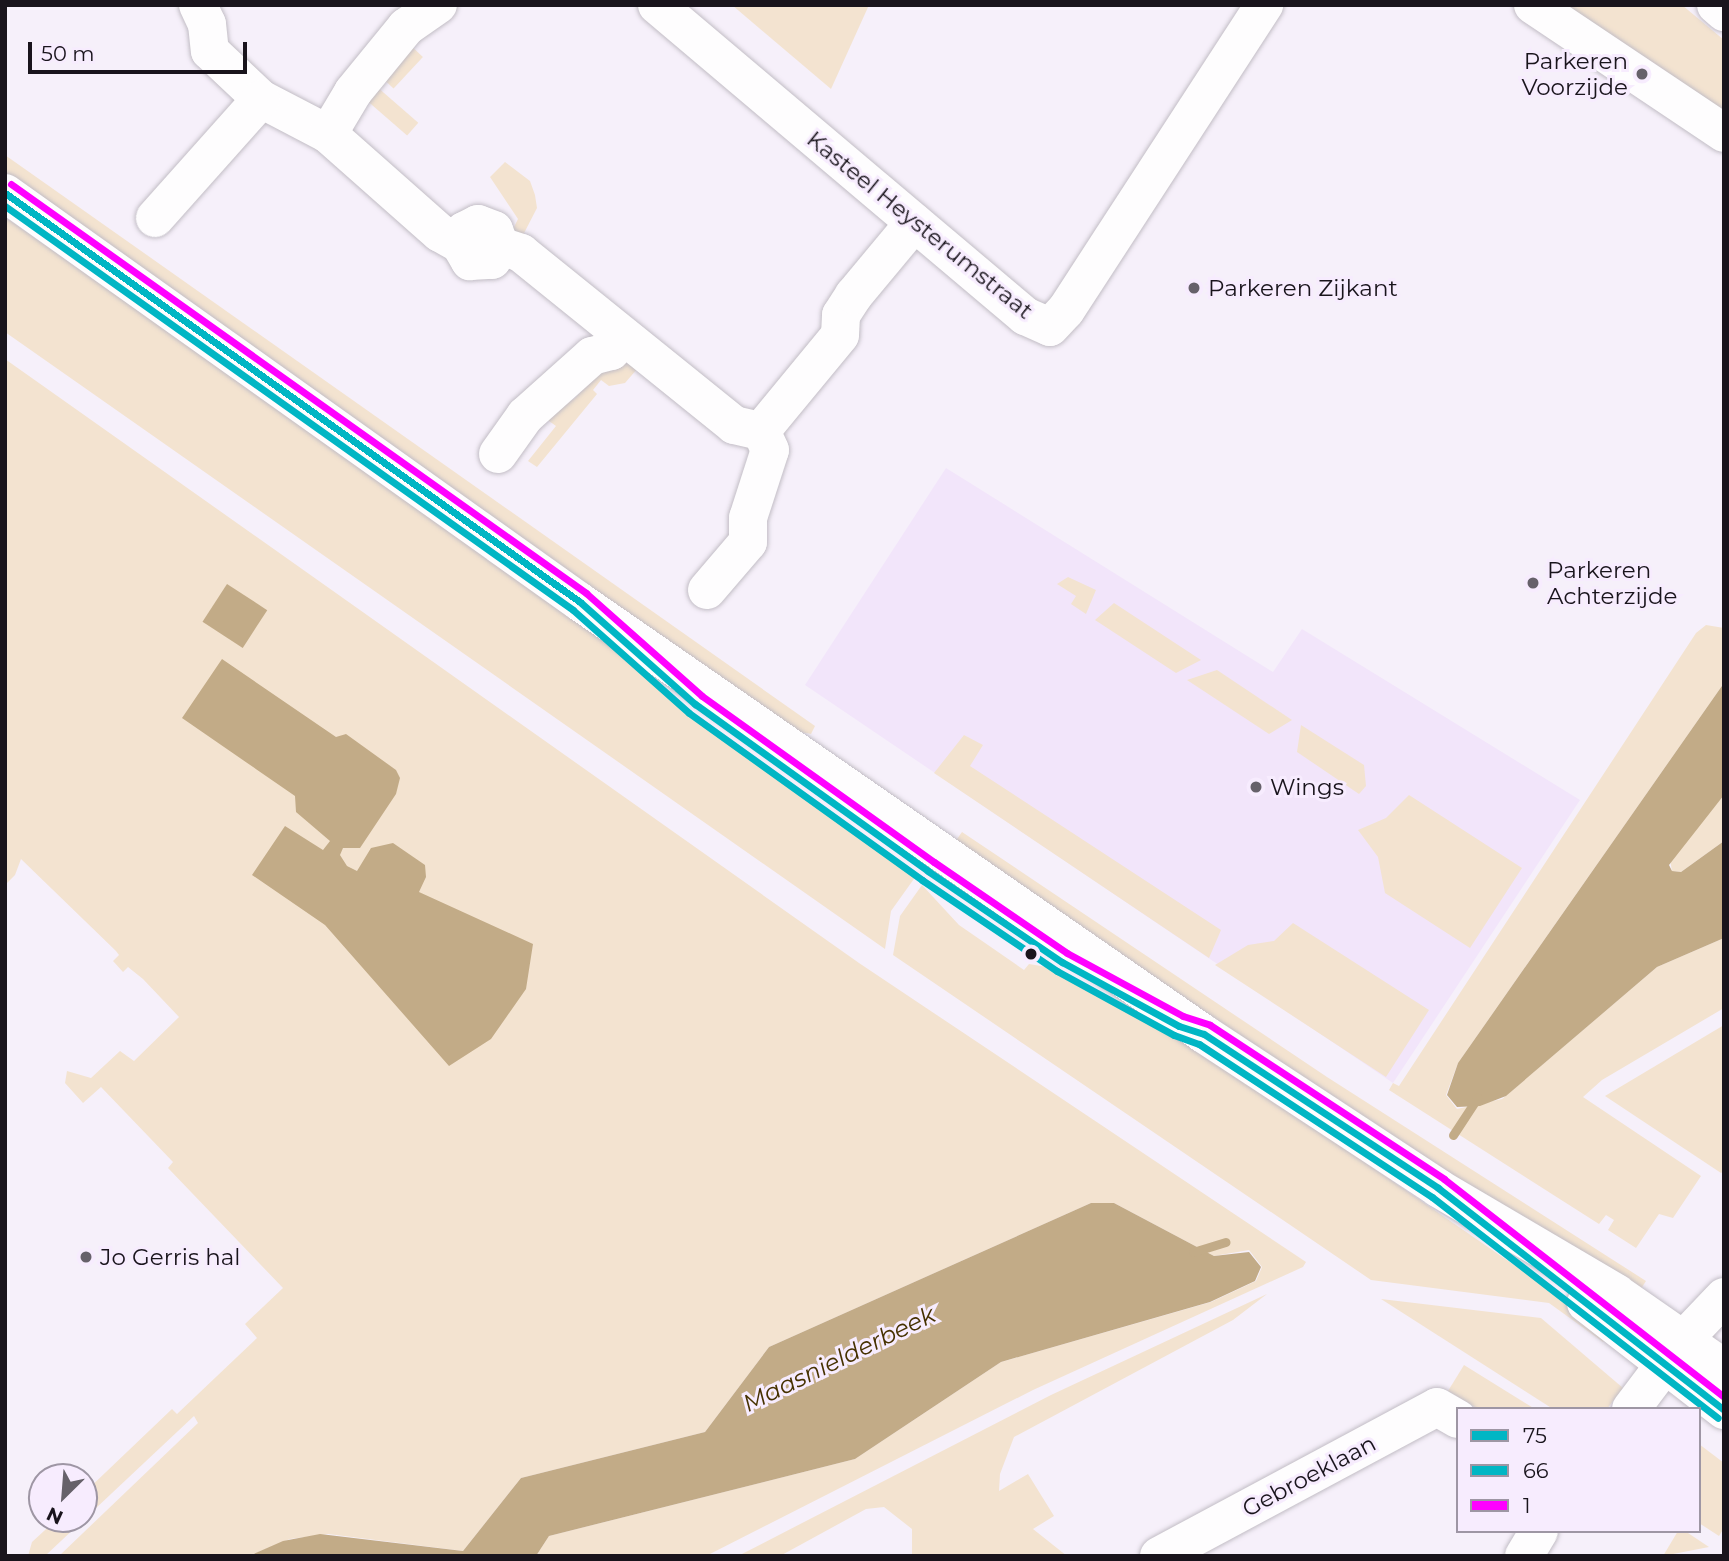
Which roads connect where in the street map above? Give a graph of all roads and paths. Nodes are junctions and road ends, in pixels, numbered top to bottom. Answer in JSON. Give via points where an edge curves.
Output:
{"nodes":[{"id":1,"x":198,"y":5,"type":"edge"},
{"id":2,"x":438,"y":5,"type":"edge"},
{"id":3,"x":657,"y":5,"type":"edge"},
{"id":4,"x":1264,"y":5,"type":"edge"},
{"id":5,"x":1533,"y":5,"type":"edge"},
{"id":6,"x":1716,"y":5,"type":"edge"},
{"id":7,"x":1724,"y":12,"type":"edge"},
{"id":8,"x":261,"y":99,"type":"junction"},
{"id":9,"x":1724,"y":133,"type":"edge"},
{"id":10,"x":328,"y":134,"type":"junction"},
{"id":11,"x":5,"y":193,"type":"edge"},
{"id":12,"x":155,"y":218,"type":"dead end"},
{"id":13,"x":914,"y":223,"type":"junction"},
{"id":14,"x":624,"y":335,"type":"junction"},
{"id":15,"x":761,"y":431,"type":"junction"},
{"id":16,"x":498,"y":454,"type":"dead end"},
{"id":17,"x":707,"y":590,"type":"dead end"},
{"id":18,"x":1694,"y":1330,"type":"edge"},
{"id":19,"x":1724,"y":1368,"type":"edge"},
{"id":20,"x":1633,"y":1407,"type":"edge"},
{"id":21,"x":1724,"y":1410,"type":"edge"},
{"id":22,"x":1456,"y":1418,"type":"edge"},
{"id":23,"x":1538,"y":1533,"type":"edge"},
{"id":24,"x":1159,"y":1556,"type":"edge"},
{"id":25,"x":1524,"y":1556,"type":"edge"}],
"edges":[{"from":1,"to":8,"type":"street","via":[[207,24],[210,51]]},
{"from":2,"to":10,"type":"street","via":[[406,27],[353,92]]},
{"from":3,"to":13,"type":"street","name":"Kasteel Heysterumstraat"},
{"from":4,"to":13,"type":"street","name":"Kasteel Heysterumstraat","via":[[1066,310],[1050,327],[1025,316]]},
{"from":5,"to":9,"type":"street"},
{"from":6,"to":7,"type":"street"},
{"from":8,"to":10,"type":"street"},
{"from":8,"to":12,"type":"street"},
{"from":10,"to":14,"type":"street","via":[[440,233],[460,244],[464,256],[477,264],[492,260],[499,246],[521,253]]},
{"from":11,"to":18,"type":"street","via":[[580,602],[1204,1034],[1438,1188]]},
{"from":13,"to":15,"type":"street","via":[[853,295],[841,315],[840,335]]},
{"from":14,"to":15,"type":"street","via":[[734,425]]},
{"from":14,"to":16,"type":"street","via":[[611,351],[592,356],[525,416]]},
{"from":15,"to":17,"type":"street","via":[[770,450],[748,519],[748,542]]},
{"from":18,"to":19,"type":"street"},
{"from":18,"to":20,"type":"street"},
{"from":18,"to":21,"type":"street"},
{"from":22,"to":24,"type":"street","name":"Gebroeklaan","via":[[1437,1407]]},
{"from":23,"to":25,"type":"street"}]}
